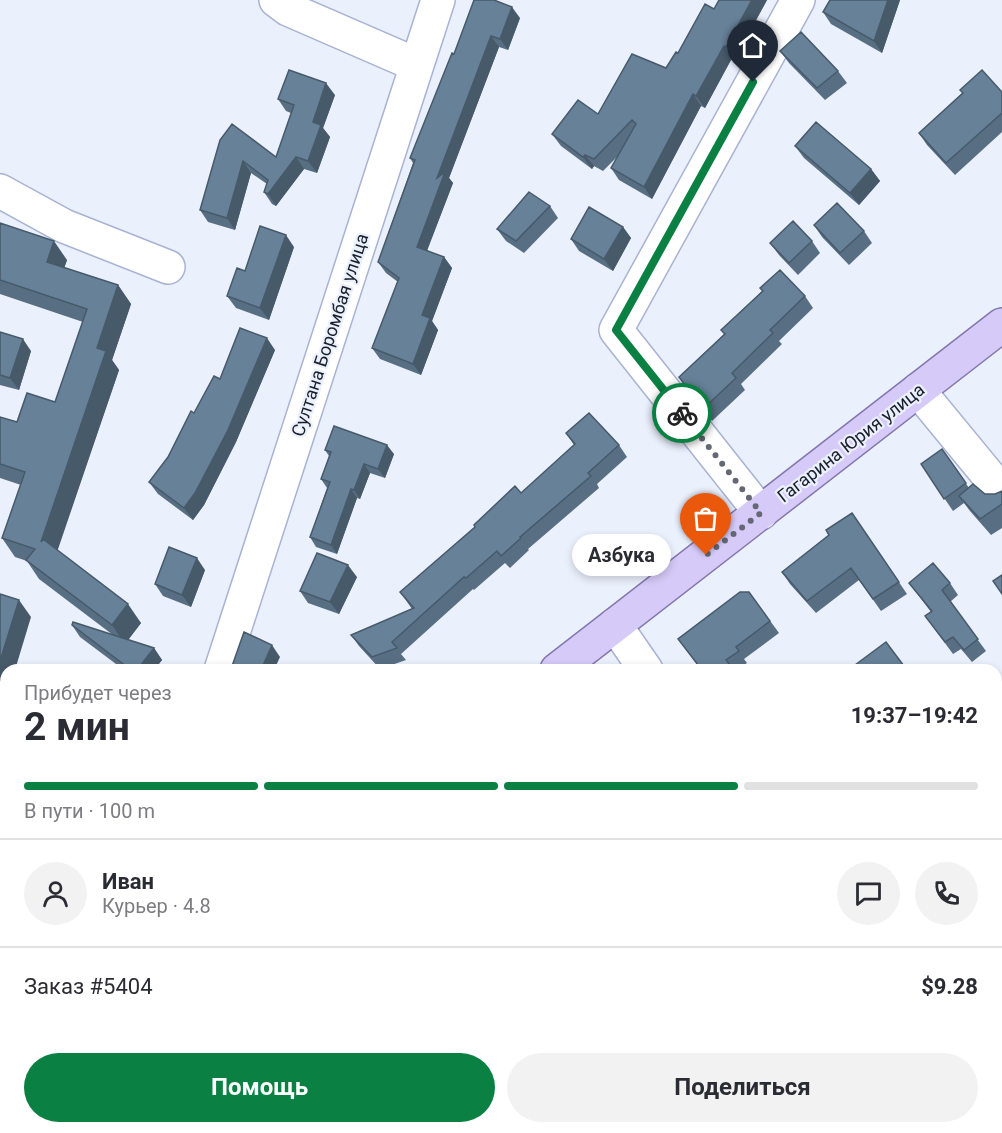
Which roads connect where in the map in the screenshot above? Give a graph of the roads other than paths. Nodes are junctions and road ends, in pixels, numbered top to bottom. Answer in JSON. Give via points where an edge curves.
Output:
{"nodes":[{"id":1,"x":276,"y":0,"type":"edge"},
{"id":2,"x":438,"y":0,"type":"edge"},
{"id":3,"x":798,"y":0,"type":"edge"},
{"id":4,"x":417,"y":66,"type":"junction"},
{"id":5,"x":0,"y":191,"type":"edge"},
{"id":6,"x":168,"y":267,"type":"dead end"},
{"id":7,"x":1002,"y":325,"type":"edge"},
{"id":8,"x":918,"y":390,"type":"junction"},
{"id":9,"x":1002,"y":492,"type":"edge"},
{"id":10,"x":761,"y":513,"type":"junction"},
{"id":11,"x":615,"y":625,"type":"junction"},
{"id":12,"x":224,"y":664,"type":"edge"},
{"id":13,"x":566,"y":664,"type":"edge"},
{"id":14,"x":642,"y":664,"type":"edge"}],
"edges":[{"from":1,"to":4,"type":"street","via":[[288,9]]},
{"from":2,"to":4,"type":"street","name":"Султана Боромбая улица"},
{"from":3,"to":10,"type":"street","via":[[616,330]]},
{"from":4,"to":12,"type":"street","name":"Султана Боромбая улица"},
{"from":5,"to":6,"type":"street","via":[[64,226]]},
{"from":7,"to":8,"type":"main road","name":"Гагарина Юрия улица"},
{"from":8,"to":9,"type":"street"},
{"from":8,"to":10,"type":"main road","name":"Гагарина Юрия улица"},
{"from":10,"to":11,"type":"main road","name":"Гагарина Юрия улица"},
{"from":11,"to":13,"type":"main road","name":"Гагарина Юрия улица"},
{"from":11,"to":14,"type":"street"}]}
